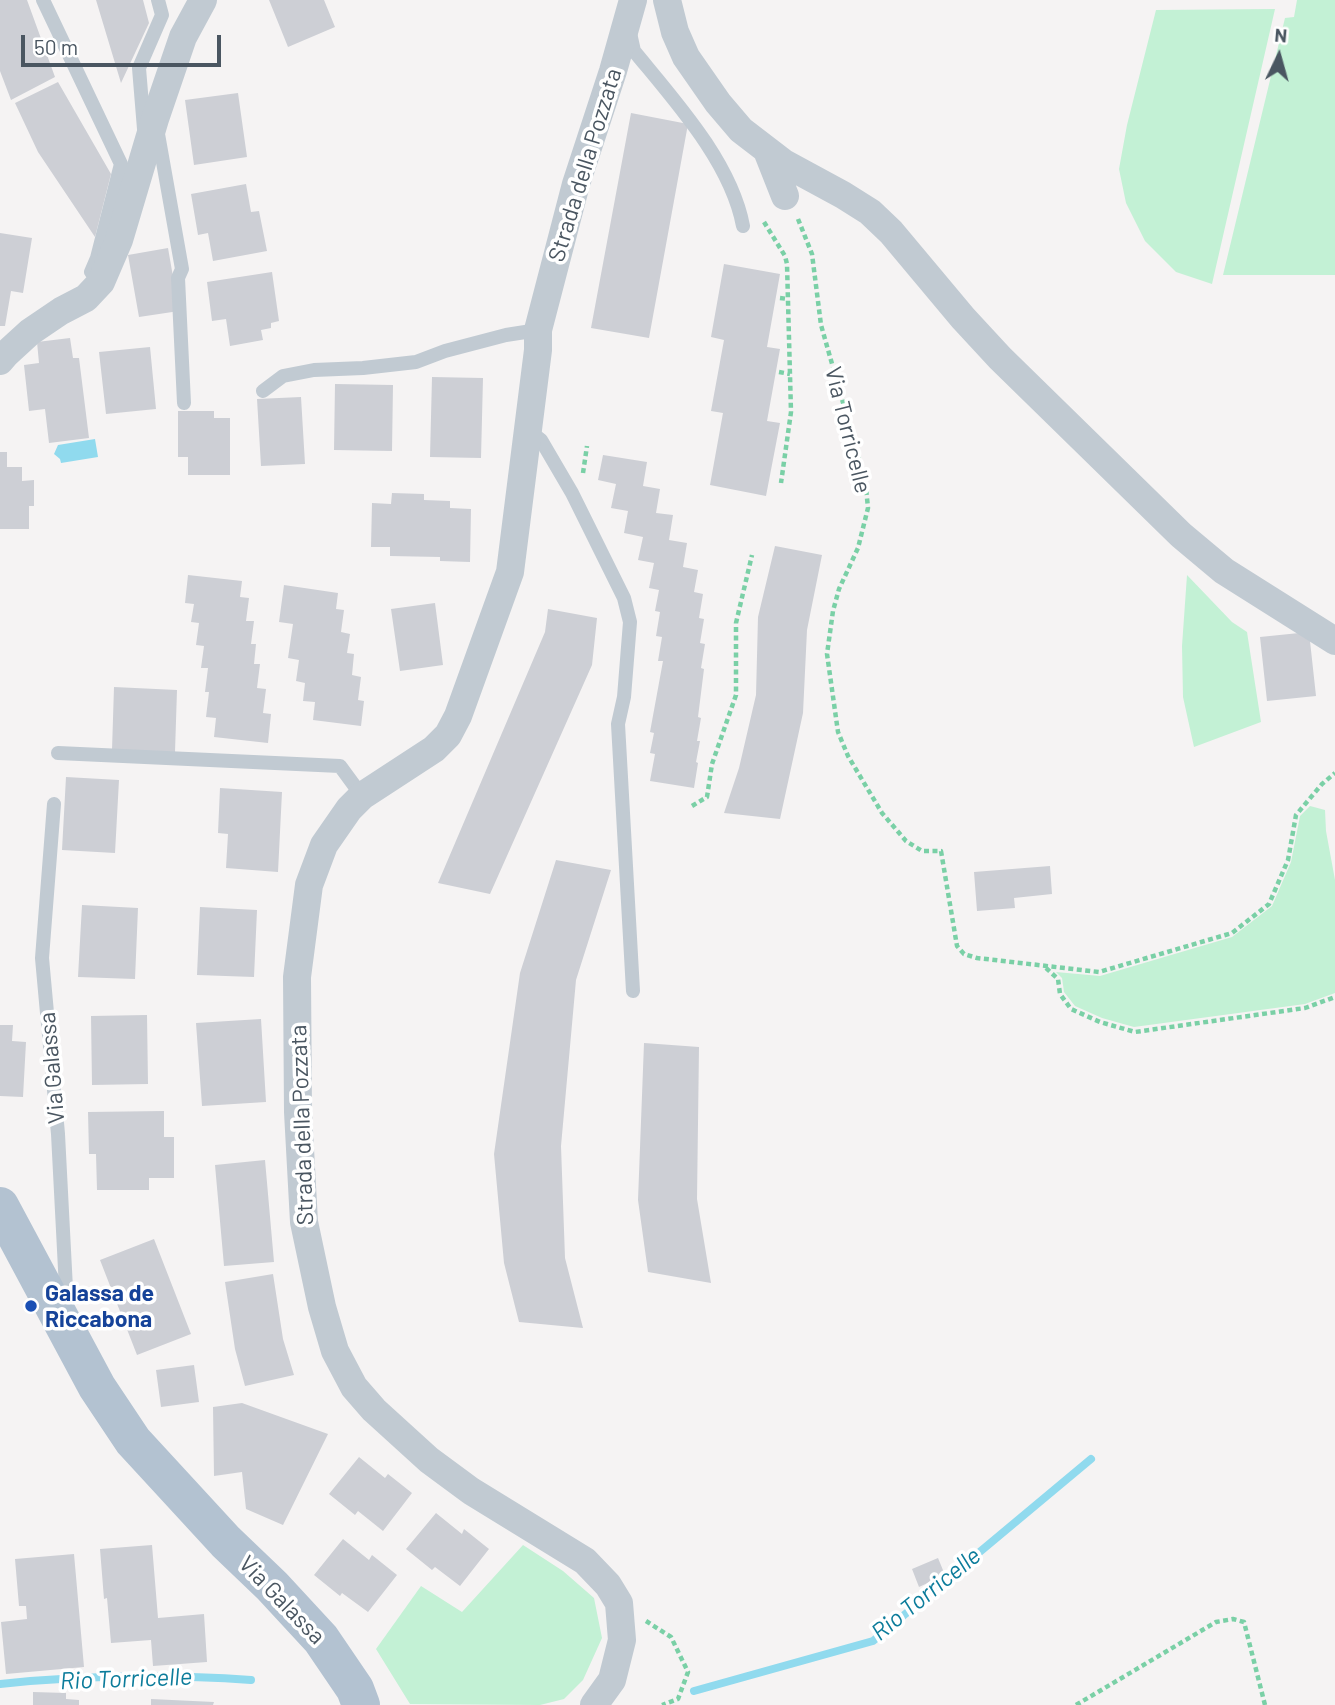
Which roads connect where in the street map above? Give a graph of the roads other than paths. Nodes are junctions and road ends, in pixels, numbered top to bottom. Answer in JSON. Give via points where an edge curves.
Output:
{"nodes":[{"id":1,"x":43,"y":0,"type":"edge"},
{"id":2,"x":158,"y":0,"type":"edge"},
{"id":3,"x":667,"y":0,"type":"edge"},
{"id":4,"x":195,"y":7,"type":"edge"},
{"id":5,"x":630,"y":11,"type":"edge"},
{"id":6,"x":155,"y":119,"type":"junction"},
{"id":7,"x":146,"y":147,"type":"junction"},
{"id":8,"x":768,"y":153,"type":"junction"},
{"id":9,"x":785,"y":196,"type":"road end"},
{"id":10,"x":743,"y":226,"type":"dead end"},
{"id":11,"x":76,"y":305,"type":"junction"},
{"id":12,"x":538,"y":330,"type":"junction"},
{"id":13,"x":0,"y":362,"type":"edge"},
{"id":14,"x":263,"y":391,"type":"dead end"},
{"id":15,"x":184,"y":403,"type":"dead end"},
{"id":16,"x":527,"y":429,"type":"junction"},
{"id":17,"x":1335,"y":641,"type":"edge"},
{"id":18,"x":58,"y":753,"type":"dead end"},
{"id":19,"x":362,"y":796,"type":"junction"},
{"id":20,"x":54,"y":803,"type":"dead end"},
{"id":21,"x":633,"y":991,"type":"dead end"},
{"id":22,"x":0,"y":1206,"type":"edge"},
{"id":23,"x":69,"y":1334,"type":"junction"},
{"id":24,"x":364,"y":1700,"type":"edge"},
{"id":25,"x":594,"y":1705,"type":"edge"}],
"edges":[{"from":1,"to":11,"type":"lane","via":[[121,164],[97,258]]},
{"from":2,"to":7,"type":"lane","via":[[162,15],[139,68]]},
{"from":3,"to":8,"type":"street","via":[[675,33],[702,82],[741,130]]},
{"from":4,"to":6,"type":"street"},
{"from":5,"to":10,"type":"lane","via":[[634,51],[707,145],[739,204]]},
{"from":5,"to":12,"type":"street","name":"Strada della Pozzata","via":[[576,184]]},
{"from":6,"to":7,"type":"street"},
{"from":6,"to":15,"type":"lane","via":[[182,269],[178,278]]},
{"from":7,"to":11,"type":"street","via":[[119,240],[101,282]]},
{"from":8,"to":9,"type":"street"},
{"from":8,"to":17,"type":"street","via":[[870,212],[1000,358],[1181,534],[1224,571]]},
{"from":11,"to":13,"type":"street","via":[[30,332]]},
{"from":12,"to":14,"type":"lane","via":[[416,362],[283,376]]},
{"from":12,"to":16,"type":"street","name":"Strada della Pozzata"},
{"from":16,"to":19,"type":"street","name":"Strada della Pozzata","via":[[510,572],[458,716],[434,749]]},
{"from":16,"to":21,"type":"lane","via":[[541,440],[572,493],[624,598],[630,622],[618,724]]},
{"from":18,"to":19,"type":"lane","via":[[340,766]]},
{"from":19,"to":25,"type":"street","name":"Strada della Pozzata","via":[[324,845],[309,885],[297,977],[304,1222],[322,1307],[335,1351],[354,1387],[399,1434],[471,1491],[585,1561],[608,1585],[619,1603],[622,1640],[612,1680]]},
{"from":20,"to":23,"type":"lane","name":"Via Galassa","via":[[42,958]]},
{"from":22,"to":23,"type":"main road","name":"Via Galassa"},
{"from":23,"to":24,"type":"main road","name":"Via Galassa","via":[[97,1387],[134,1441],[321,1639]]}]}
